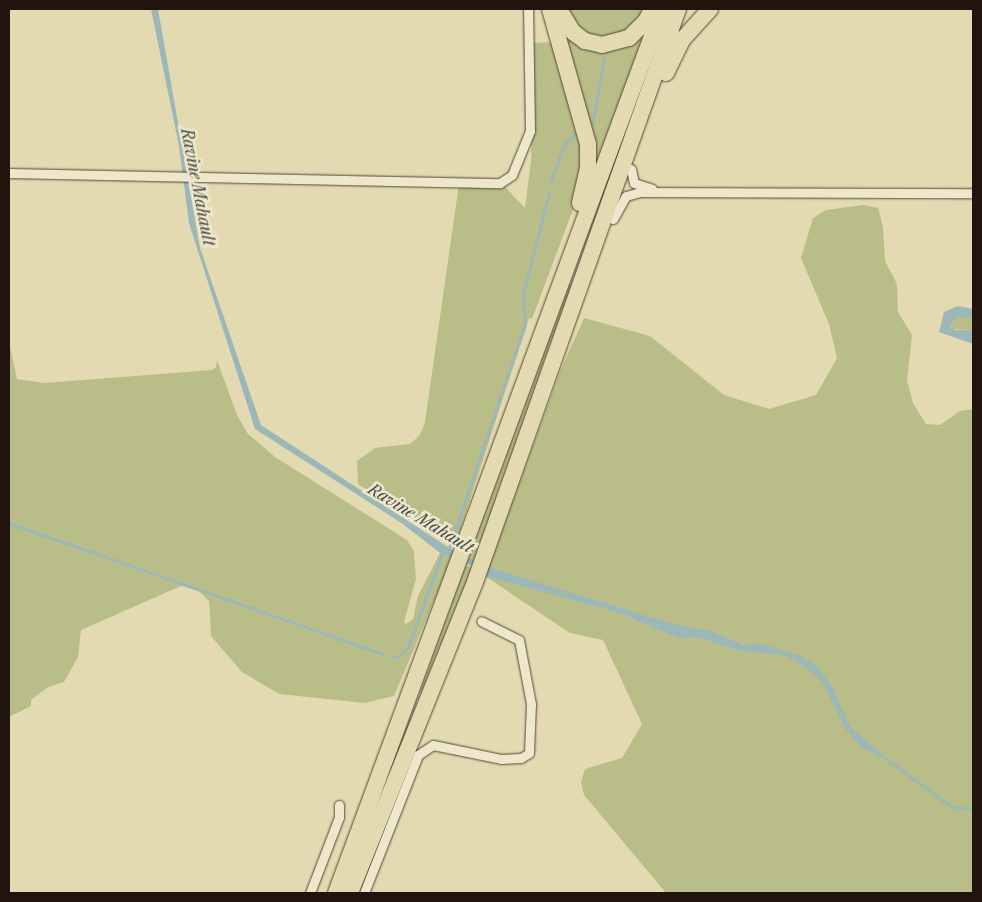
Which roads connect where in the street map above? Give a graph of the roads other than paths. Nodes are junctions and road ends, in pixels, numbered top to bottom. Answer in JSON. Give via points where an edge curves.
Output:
{"nodes":[{"id":1,"x":528,"y":9,"type":"edge"},
{"id":2,"x":550,"y":9,"type":"edge"},
{"id":3,"x":559,"y":9,"type":"edge"},
{"id":4,"x":652,"y":9,"type":"edge"},
{"id":5,"x":662,"y":9,"type":"edge"},
{"id":6,"x":678,"y":9,"type":"edge"},
{"id":7,"x":710,"y":9,"type":"edge"},
{"id":8,"x":631,"y":169,"type":"junction"},
{"id":9,"x":9,"y":173,"type":"edge"},
{"id":10,"x":669,"y":192,"type":"junction"},
{"id":11,"x":973,"y":194,"type":"edge"},
{"id":12,"x":613,"y":219,"type":"junction"},
{"id":13,"x":563,"y":273,"type":"junction"},
{"id":14,"x":541,"y":394,"type":"junction"},
{"id":15,"x":480,"y":621,"type":"dead end"},
{"id":16,"x":339,"y":805,"type":"dead end"},
{"id":17,"x":310,"y":893,"type":"edge"},
{"id":18,"x":336,"y":893,"type":"edge"},
{"id":19,"x":350,"y":893,"type":"edge"},
{"id":20,"x":364,"y":893,"type":"edge"}],
"edges":[{"from":1,"to":9,"type":"street","via":[[530,131],[512,175],[505,182]]},
{"from":2,"to":13,"type":"highway","via":[[589,151],[588,168]]},
{"from":3,"to":4,"type":"highway","via":[[573,32],[585,41],[602,45],[629,38],[646,21]]},
{"from":5,"to":13,"type":"highway"},
{"from":6,"to":14,"type":"highway"},
{"from":7,"to":8,"type":"highway","via":[[698,19],[672,56]]},
{"from":8,"to":10,"type":"street","via":[[636,185]]},
{"from":8,"to":12,"type":"highway"},
{"from":10,"to":11,"type":"street"},
{"from":10,"to":12,"type":"street","via":[[629,194]]},
{"from":12,"to":14,"type":"highway"},
{"from":13,"to":18,"type":"highway"},
{"from":14,"to":19,"type":"highway","via":[[475,582]]},
{"from":15,"to":20,"type":"street","via":[[520,640],[531,704],[529,753],[521,758],[501,759],[433,745],[418,755]]},
{"from":16,"to":17,"type":"street","via":[[340,818]]}]}
